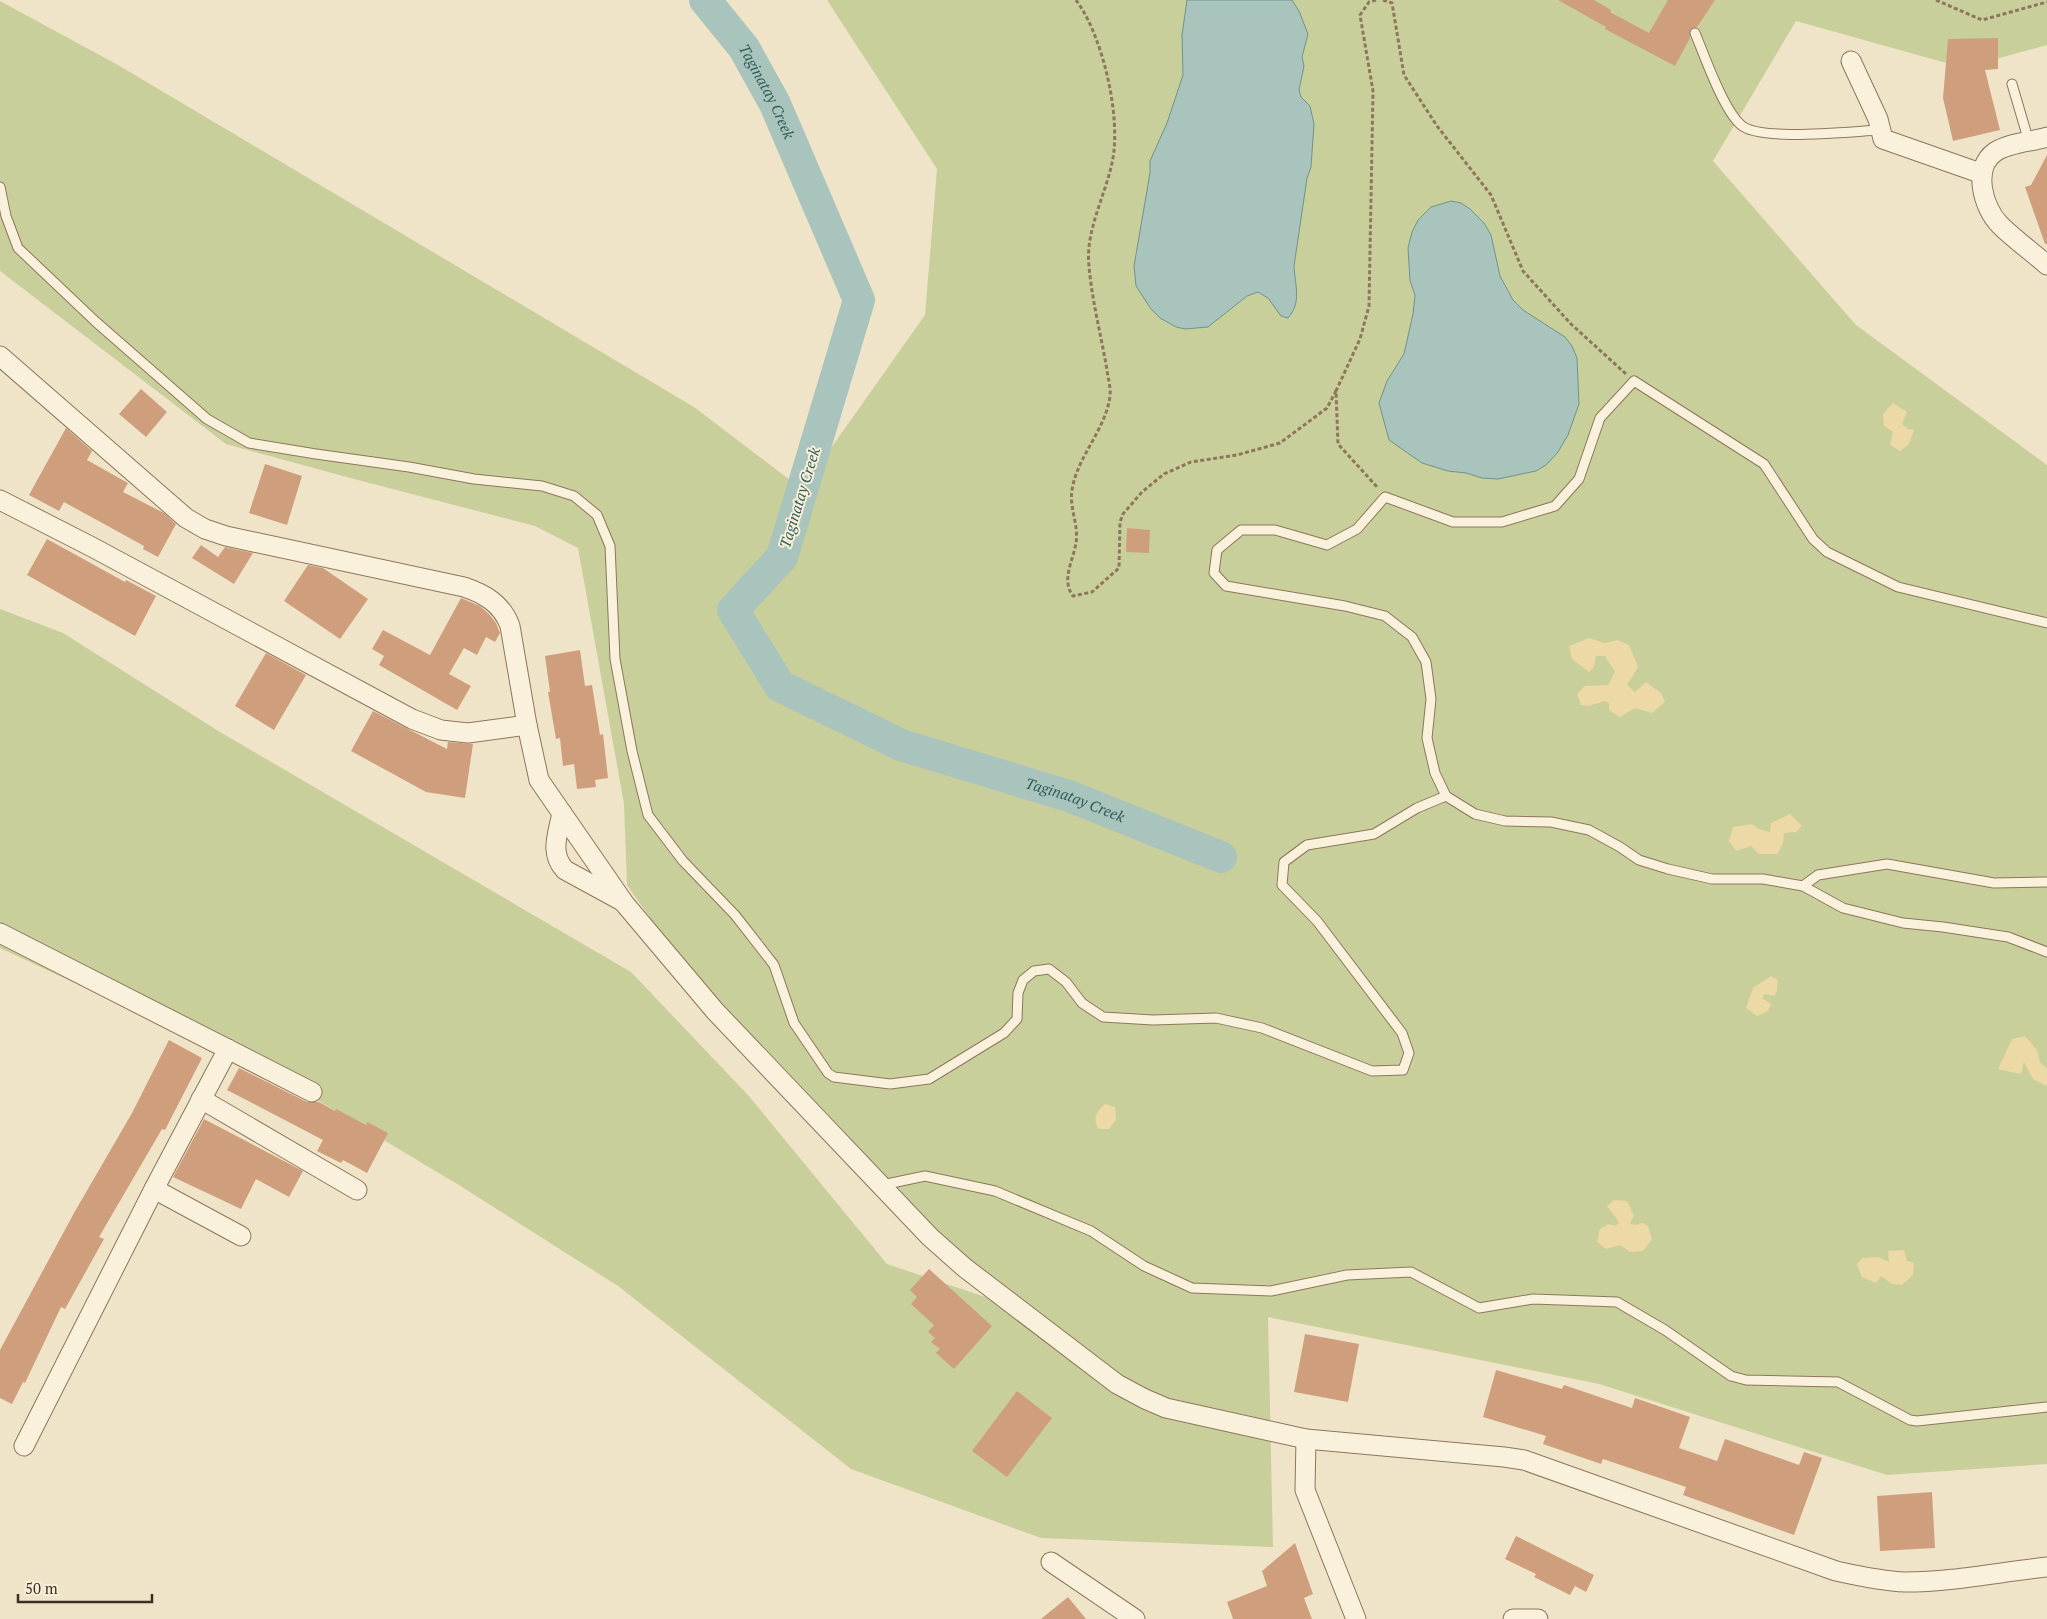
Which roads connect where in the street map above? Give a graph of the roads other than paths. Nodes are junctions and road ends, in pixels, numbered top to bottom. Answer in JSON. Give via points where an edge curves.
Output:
{"nodes":[{"id":1,"x":1695,"y":33,"type":"dead end"},
{"id":2,"x":1851,"y":61,"type":"dead end"},
{"id":3,"x":2012,"y":84,"type":"dead end"},
{"id":4,"x":1881,"y":130,"type":"junction"},
{"id":5,"x":2038,"y":140,"type":"edge"},
{"id":6,"x":1980,"y":173,"type":"junction"},
{"id":7,"x":0,"y":187,"type":"edge"},
{"id":8,"x":2047,"y":265,"type":"edge"},
{"id":9,"x":0,"y":356,"type":"edge"},
{"id":10,"x":0,"y":500,"type":"edge"},
{"id":11,"x":2047,"y":623,"type":"edge"},
{"id":12,"x":527,"y":725,"type":"junction"},
{"id":13,"x":1446,"y":796,"type":"junction"},
{"id":14,"x":562,"y":813,"type":"junction"},
{"id":15,"x":2047,"y":882,"type":"edge"},
{"id":16,"x":1803,"y":886,"type":"junction"},
{"id":17,"x":624,"y":903,"type":"junction"},
{"id":18,"x":0,"y":933,"type":"edge"},
{"id":19,"x":2047,"y":952,"type":"edge"},
{"id":20,"x":228,"y":1049,"type":"junction"},
{"id":21,"x":312,"y":1092,"type":"dead end"},
{"id":22,"x":201,"y":1099,"type":"junction"},
{"id":23,"x":882,"y":1185,"type":"junction"},
{"id":24,"x":154,"y":1189,"type":"junction"},
{"id":25,"x":357,"y":1190,"type":"dead end"},
{"id":26,"x":241,"y":1236,"type":"dead end"},
{"id":27,"x":2047,"y":1407,"type":"edge"},
{"id":28,"x":1306,"y":1439,"type":"junction"},
{"id":29,"x":24,"y":1446,"type":"dead end"},
{"id":30,"x":1051,"y":1562,"type":"dead end"},
{"id":31,"x":2047,"y":1566,"type":"edge"},
{"id":32,"x":1135,"y":1619,"type":"edge"},
{"id":33,"x":1356,"y":1619,"type":"edge"},
{"id":34,"x":1513,"y":1619,"type":"edge"},
{"id":35,"x":1538,"y":1619,"type":"edge"}],
"edges":[{"from":1,"to":4,"type":"lane","via":[[1730,112],[1748,130],[1784,134]]},
{"from":2,"to":4,"type":"street"},
{"from":3,"to":5,"type":"lane"},
{"from":4,"to":6,"type":"street","via":[[1883,139]]},
{"from":5,"to":6,"type":"street","via":[[1995,152]]},
{"from":6,"to":8,"type":"street","via":[[1982,190],[1998,223]]},
{"from":7,"to":13,"type":"lane","via":[[18,248],[96,322],[207,419],[249,443],[474,479],[542,486],[574,496],[598,515],[610,546],[615,659],[648,815],[774,965],[794,1023],[834,1077],[890,1084],[929,1079],[1004,1033],[1017,1019],[1018,993],[1023,980],[1034,971],[1049,969],[1066,982],[1082,1003],[1103,1017],[1153,1020],[1216,1018],[1262,1028],[1372,1071],[1403,1070],[1409,1053],[1402,1033],[1317,922],[1282,885],[1284,862],[1306,845],[1374,834],[1417,808]]},
{"from":9,"to":12,"type":"street","via":[[186,518],[205,529],[482,593],[506,615],[510,626]]},
{"from":10,"to":12,"type":"street","via":[[412,719],[441,730],[468,732]]},
{"from":11,"to":13,"type":"lane","via":[[1898,587],[1827,552],[1813,539],[1764,464],[1634,381],[1600,418],[1579,480],[1555,506],[1502,522],[1453,522],[1385,496],[1357,529],[1327,545],[1275,530],[1241,530],[1217,550],[1214,573],[1226,586],[1346,606],[1385,616],[1412,637],[1426,662],[1431,699],[1426,738],[1435,773]]},
{"from":12,"to":14,"type":"street","via":[[539,780]]},
{"from":13,"to":16,"type":"lane","via":[[1474,814],[1505,821],[1551,822],[1589,830],[1639,860],[1668,869],[1712,879],[1763,879]]},
{"from":14,"to":17,"type":"street"},
{"from":14,"to":17,"type":"street","via":[[555,852],[558,862],[565,870]]},
{"from":15,"to":16,"type":"lane","via":[[1994,883],[1887,864],[1818,875]]},
{"from":16,"to":19,"type":"lane","via":[[1843,908],[1903,923],[2008,937]]},
{"from":17,"to":23,"type":"street","via":[[716,1011]]},
{"from":18,"to":20,"type":"street"},
{"from":20,"to":21,"type":"street"},
{"from":20,"to":22,"type":"street"},
{"from":22,"to":24,"type":"street"},
{"from":22,"to":25,"type":"street"},
{"from":23,"to":27,"type":"lane","via":[[925,1176],[995,1191],[1090,1231],[1144,1266],[1192,1288],[1270,1291],[1347,1275],[1410,1272],[1479,1308],[1533,1300],[1617,1302],[1665,1330],[1731,1376],[1746,1380],[1838,1382],[1910,1420]]},
{"from":23,"to":28,"type":"street","via":[[930,1237],[965,1268],[1117,1384],[1166,1408]]},
{"from":24,"to":26,"type":"street"},
{"from":24,"to":29,"type":"street"},
{"from":28,"to":31,"type":"street","via":[[1524,1460],[1836,1572],[1874,1580],[1944,1580]]},
{"from":28,"to":33,"type":"street","via":[[1305,1490]]},
{"from":30,"to":32,"type":"street"},
{"from":34,"to":35,"type":"street"}]}
